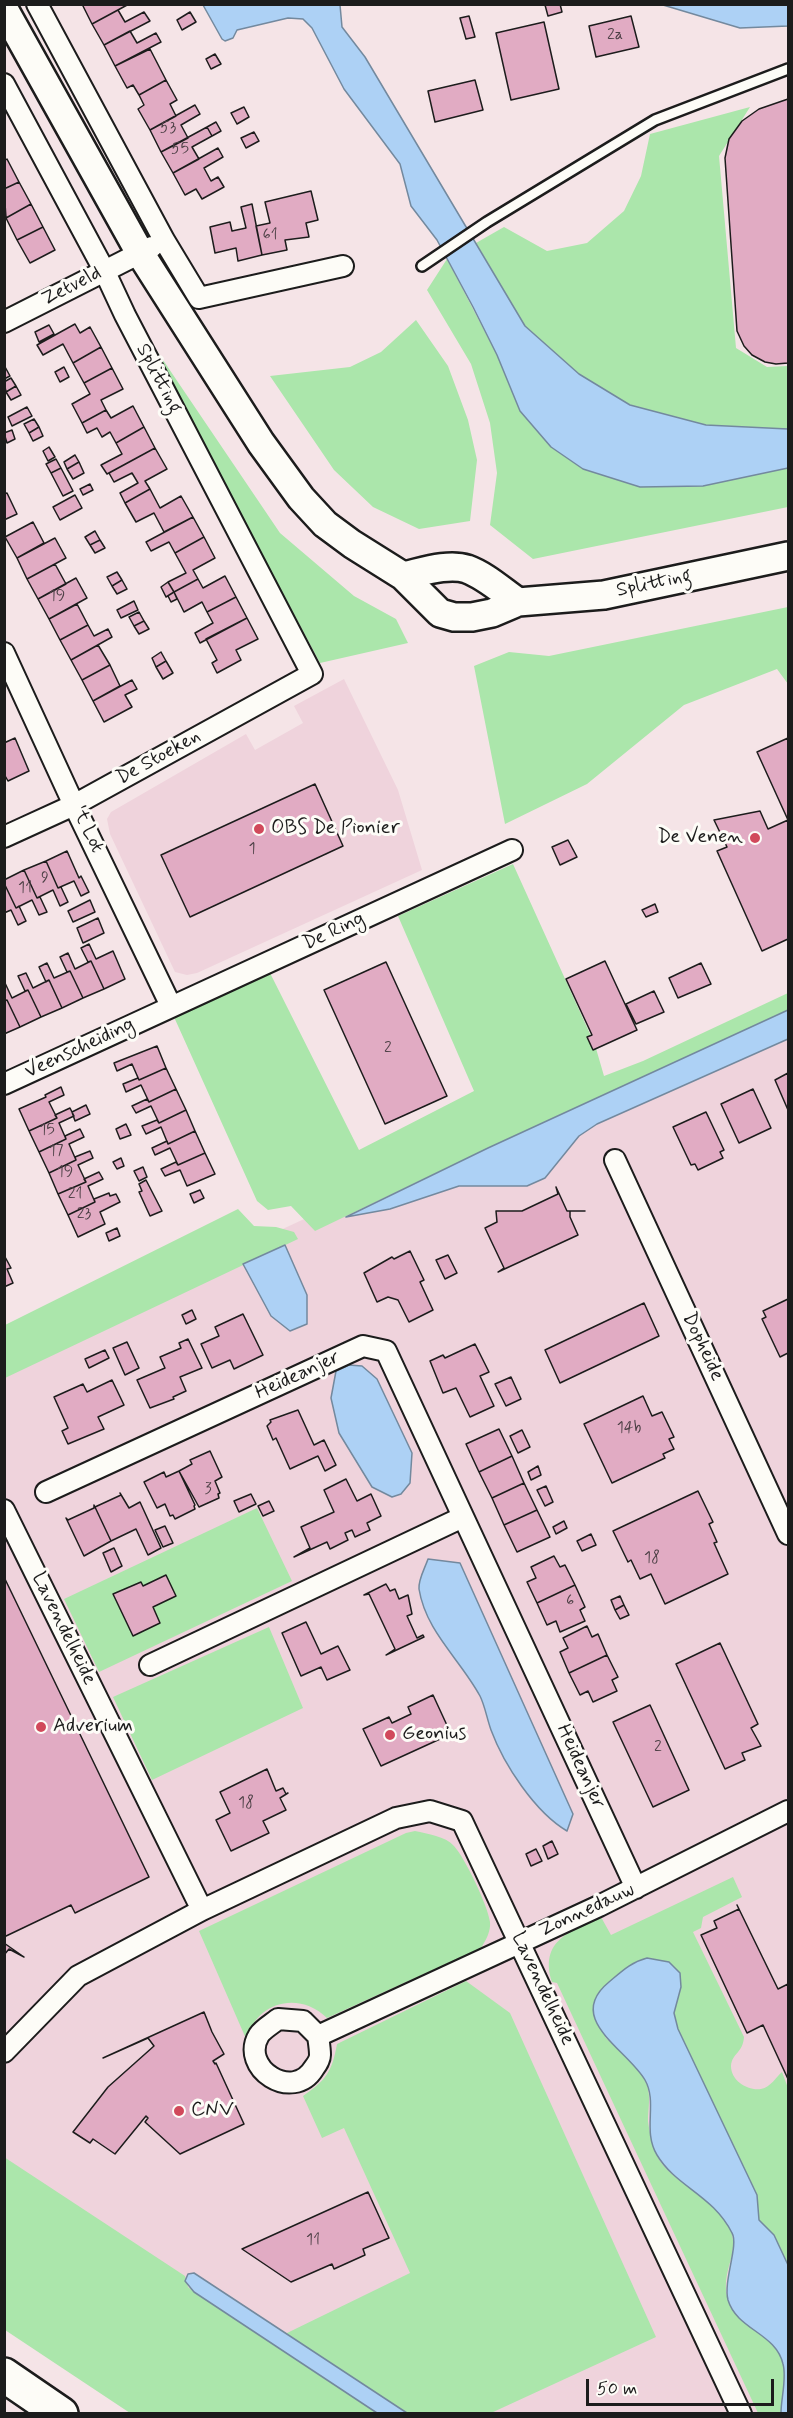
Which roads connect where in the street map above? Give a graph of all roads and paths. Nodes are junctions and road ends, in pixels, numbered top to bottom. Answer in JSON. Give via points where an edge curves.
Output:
{"nodes":[{"id":1,"x":37,"y":4,"type":"edge"},
{"id":2,"x":4,"y":9,"type":"edge"},
{"id":3,"x":789,"y":69,"type":"edge"},
{"id":4,"x":4,"y":84,"type":"edge"},
{"id":5,"x":165,"y":240,"type":"junction"},
{"id":6,"x":140,"y":253,"type":"junction"},
{"id":7,"x":343,"y":266,"type":"dead end"},
{"id":8,"x":422,"y":266,"type":"dead end"},
{"id":9,"x":104,"y":270,"type":"junction"},
{"id":10,"x":4,"y":322,"type":"edge"},
{"id":11,"x":789,"y":556,"type":"edge"},
{"id":12,"x":403,"y":576,"type":"junction"},
{"id":13,"x":518,"y":602,"type":"junction"},
{"id":14,"x":4,"y":653,"type":"edge"},
{"id":15,"x":312,"y":674,"type":"joint"},
{"id":16,"x":74,"y":805,"type":"junction"},
{"id":17,"x":4,"y":837,"type":"edge"},
{"id":18,"x":512,"y":850,"type":"dead end"},
{"id":19,"x":164,"y":1010,"type":"junction"},
{"id":20,"x":4,"y":1084,"type":"edge"},
{"id":21,"x":615,"y":1160,"type":"dead end"},
{"id":22,"x":46,"y":1492,"type":"dead end"},
{"id":23,"x":4,"y":1510,"type":"edge"},
{"id":24,"x":463,"y":1517,"type":"junction"},
{"id":25,"x":789,"y":1534,"type":"edge"},
{"id":26,"x":150,"y":1665,"type":"dead end"},
{"id":27,"x":789,"y":1811,"type":"edge"},
{"id":28,"x":636,"y":1888,"type":"junction"},
{"id":29,"x":202,"y":1910,"type":"junction"},
{"id":30,"x":520,"y":1943,"type":"junction"},
{"id":31,"x":318,"y":2037,"type":"dead end"},
{"id":32,"x":4,"y":2052,"type":"edge"},
{"id":33,"x":4,"y":2375,"type":"edge"},
{"id":34,"x":61,"y":2414,"type":"edge"},
{"id":35,"x":741,"y":2414,"type":"edge"}],
"edges":[{"from":1,"to":5,"type":"street"},
{"from":2,"to":6,"type":"main road","name":"Splitting"},
{"from":3,"to":8,"type":"lane","via":[[655,120]]},
{"from":4,"to":9,"type":"street","name":"Splitting"},
{"from":5,"to":6,"type":"street"},
{"from":5,"to":7,"type":"street","via":[[199,298]]},
{"from":6,"to":9,"type":"street","name":"Zetveld"},
{"from":6,"to":12,"type":"main road","name":"Splitting","via":[[261,443],[301,498],[334,530]]},
{"from":9,"to":10,"type":"street","name":"Zetveld"},
{"from":9,"to":15,"type":"street","name":"Splitting"},
{"from":11,"to":13,"type":"main road","name":"Splitting","via":[[603,595]]},
{"from":12,"to":13,"type":"main road","via":[[446,568],[466,569]]},
{"from":12,"to":13,"type":"main road","name":"Splitting","via":[[440,613],[454,617],[492,613]]},
{"from":14,"to":16,"type":"street","name":"'t Lot"},
{"from":15,"to":16,"type":"street","name":"De Stoeken"},
{"from":16,"to":17,"type":"street","name":"De Stoeken"},
{"from":16,"to":19,"type":"street","name":"'t Lot"},
{"from":18,"to":19,"type":"street","name":"De Ring"},
{"from":19,"to":20,"type":"street","name":"Veenscheiding"},
{"from":21,"to":25,"type":"street","name":"Dopheide"},
{"from":22,"to":24,"type":"street","name":"Heideanjer","via":[[363,1346],[386,1351]]},
{"from":23,"to":29,"type":"street","name":"Lavendelheide"},
{"from":24,"to":26,"type":"street"},
{"from":24,"to":28,"type":"street","name":"Heideanjer"},
{"from":27,"to":28,"type":"street","name":"Zonnedauw"},
{"from":28,"to":30,"type":"street","name":"Zonnedauw"},
{"from":29,"to":30,"type":"street","name":"Lavendelheide","via":[[396,1818],[430,1811],[462,1821]]},
{"from":29,"to":32,"type":"street","name":"Lavendelheide","via":[[78,1976]]},
{"from":30,"to":31,"type":"street","name":"Zonnedauw"},
{"from":30,"to":35,"type":"street","name":"Lavendelheide"},
{"from":33,"to":34,"type":"highway"}]}
